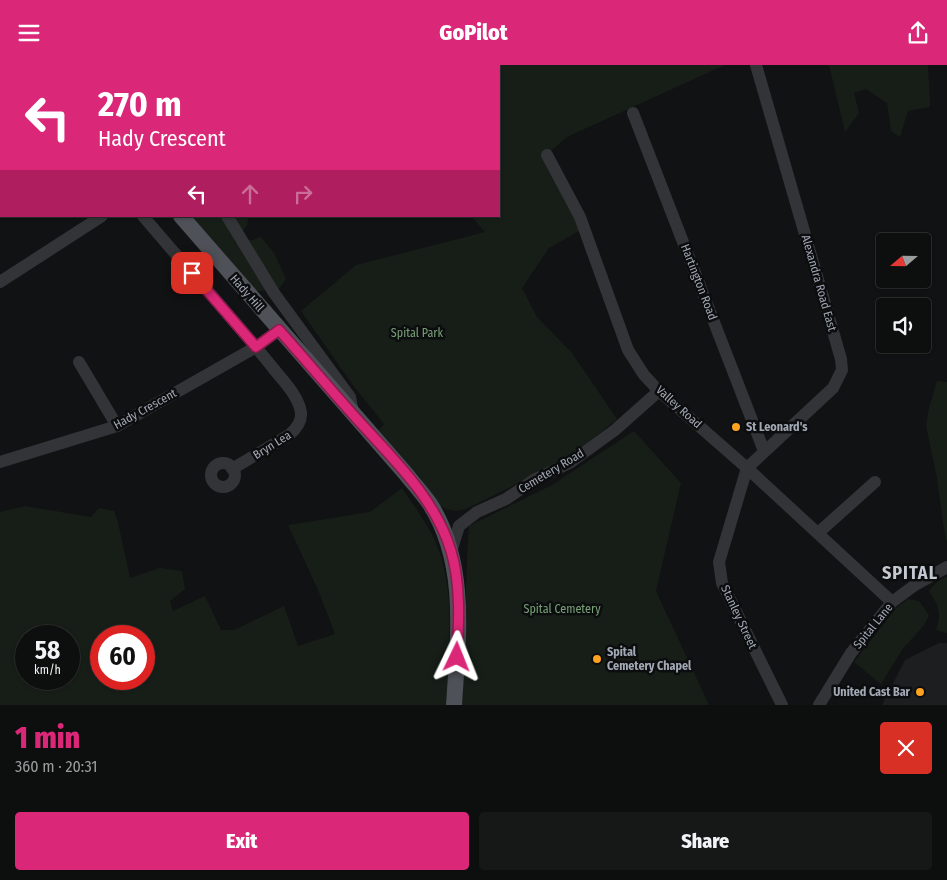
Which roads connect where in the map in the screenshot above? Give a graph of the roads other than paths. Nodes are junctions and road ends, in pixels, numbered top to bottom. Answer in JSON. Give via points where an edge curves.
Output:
{"nodes":[{"id":1,"x":756,"y":65,"type":"edge"},
{"id":2,"x":634,"y":113,"type":"dead end"},
{"id":3,"x":547,"y":155,"type":"dead end"},
{"id":4,"x":100,"y":217,"type":"edge"},
{"id":5,"x":143,"y":217,"type":"edge"},
{"id":6,"x":181,"y":217,"type":"edge"},
{"id":7,"x":228,"y":217,"type":"edge"},
{"id":8,"x":0,"y":283,"type":"edge"},
{"id":9,"x":279,"y":330,"type":"junction"},
{"id":10,"x":256,"y":347,"type":"junction"},
{"id":11,"x":79,"y":362,"type":"dead end"},
{"id":12,"x":659,"y":391,"type":"junction"},
{"id":13,"x":353,"y":415,"type":"junction"},
{"id":14,"x":117,"y":426,"type":"junction"},
{"id":15,"x":764,"y":451,"type":"junction"},
{"id":16,"x":0,"y":463,"type":"edge"},
{"id":17,"x":747,"y":468,"type":"junction"},
{"id":18,"x":232,"y":469,"type":"dead end"},
{"id":19,"x":875,"y":482,"type":"dead end"},
{"id":20,"x":818,"y":533,"type":"junction"},
{"id":21,"x":451,"y":551,"type":"junction"},
{"id":22,"x":947,"y":567,"type":"edge"},
{"id":23,"x":892,"y":602,"type":"junction"},
{"id":24,"x":454,"y":705,"type":"edge"},
{"id":25,"x":782,"y":705,"type":"edge"},
{"id":26,"x":818,"y":705,"type":"edge"}],
"edges":[{"from":1,"to":15,"type":"street","name":"Alexandra Road East","via":[[842,370],[833,388]]},
{"from":2,"to":15,"type":"street","name":"Hartington Road"},
{"from":3,"to":12,"type":"street","name":"Valley Road","via":[[580,217],[628,350]]},
{"from":4,"to":8,"type":"street"},
{"from":5,"to":10,"type":"street"},
{"from":6,"to":9,"type":"main road","name":"Hady Hill"},
{"from":7,"to":13,"type":"street","name":"Hady Hill","via":[[274,293],[350,397]]},
{"from":9,"to":10,"type":"street","name":"Hady Crescent"},
{"from":9,"to":13,"type":"main road","name":"Hady Hill"},
{"from":10,"to":14,"type":"street","name":"Hady Crescent"},
{"from":10,"to":18,"type":"street","name":"Bryn Lea","via":[[297,400],[302,415],[296,429]]},
{"from":11,"to":14,"type":"street"},
{"from":12,"to":17,"type":"street","name":"Valley Road"},
{"from":12,"to":21,"type":"street","name":"Cemetery Road","via":[[571,462],[534,480],[459,526]]},
{"from":13,"to":21,"type":"main road","name":"Hady Hill","via":[[430,503]]},
{"from":14,"to":16,"type":"street","name":"Hady Crescent"},
{"from":15,"to":17,"type":"street","name":"Alexandra Road East"},
{"from":17,"to":20,"type":"street","name":"Valley Road"},
{"from":17,"to":25,"type":"street","name":"Stanley Street","via":[[719,562],[722,583]]},
{"from":19,"to":20,"type":"street"},
{"from":20,"to":23,"type":"street","name":"Valley Road"},
{"from":21,"to":24,"type":"main road","name":"Hady Hill","via":[[457,585]]},
{"from":22,"to":23,"type":"street","name":"Spital Lane"},
{"from":23,"to":26,"type":"street","name":"Spital Lane","via":[[851,653]]}]}
